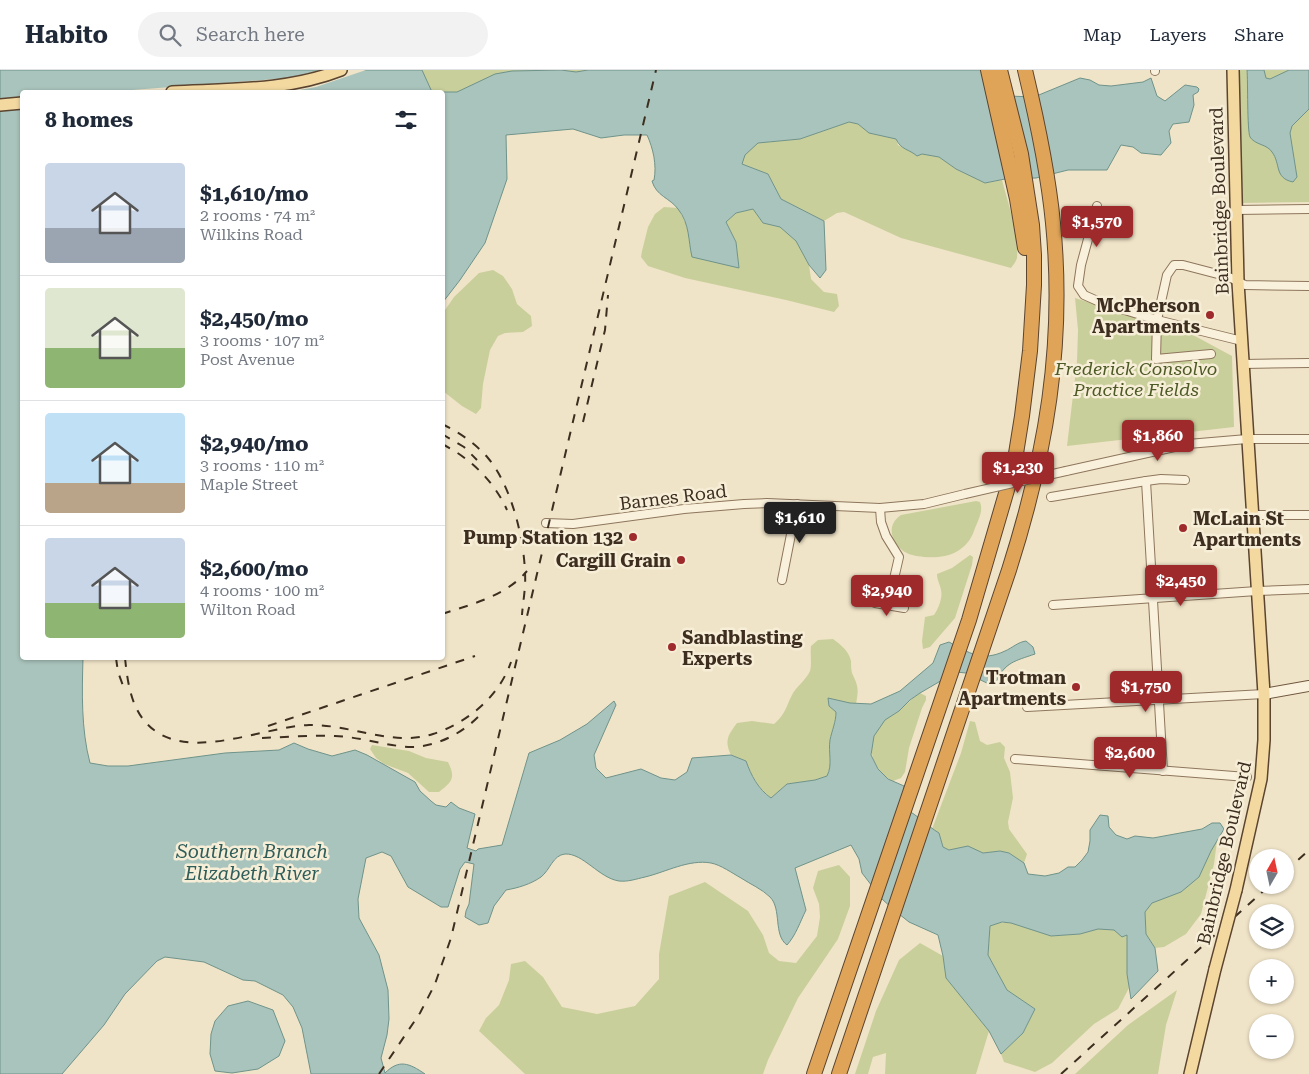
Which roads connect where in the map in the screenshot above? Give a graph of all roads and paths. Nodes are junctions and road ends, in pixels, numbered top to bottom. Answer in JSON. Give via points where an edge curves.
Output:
{"nodes":[{"id":1,"x":341,"y":70,"type":"edge"},
{"id":2,"x":988,"y":70,"type":"edge"},
{"id":3,"x":1000,"y":70,"type":"edge"},
{"id":4,"x":1233,"y":70,"type":"edge"},
{"id":5,"x":1026,"y":71,"type":"edge"},
{"id":6,"x":204,"y":90,"type":"edge"},
{"id":7,"x":20,"y":103,"type":"edge"},
{"id":8,"x":0,"y":105,"type":"edge"},
{"id":9,"x":1023,"y":199,"type":"junction"},
{"id":10,"x":1097,"y":206,"type":"dead end"},
{"id":11,"x":1309,"y":209,"type":"edge"},
{"id":12,"x":1236,"y":210,"type":"junction"},
{"id":13,"x":1238,"y":282,"type":"junction"},
{"id":14,"x":1309,"y":286,"type":"edge"},
{"id":15,"x":1157,"y":320,"type":"junction"},
{"id":16,"x":1242,"y":341,"type":"junction"},
{"id":17,"x":1211,"y":354,"type":"dead end"},
{"id":18,"x":1309,"y":363,"type":"edge"},
{"id":19,"x":1243,"y":364,"type":"junction"},
{"id":20,"x":1247,"y":439,"type":"junction"},
{"id":21,"x":1309,"y":439,"type":"edge"},
{"id":22,"x":1146,"y":480,"type":"junction"},
{"id":23,"x":1185,"y":480,"type":"dead end"},
{"id":24,"x":1051,"y":497,"type":"dead end"},
{"id":25,"x":797,"y":504,"type":"junction"},
{"id":26,"x":880,"y":508,"type":"junction"},
{"id":27,"x":1309,"y":514,"type":"edge"},
{"id":28,"x":1253,"y":515,"type":"junction"},
{"id":29,"x":546,"y":523,"type":"dead end"},
{"id":30,"x":782,"y":580,"type":"dead end"},
{"id":31,"x":1309,"y":589,"type":"edge"},
{"id":32,"x":1257,"y":591,"type":"junction"},
{"id":33,"x":1152,"y":597,"type":"junction"},
{"id":34,"x":875,"y":603,"type":"dead end"},
{"id":35,"x":1053,"y":604,"type":"dead end"},
{"id":36,"x":888,"y":606,"type":"junction"},
{"id":37,"x":904,"y":608,"type":"dead end"},
{"id":38,"x":1309,"y":686,"type":"edge"},
{"id":39,"x":1264,"y":694,"type":"junction"},
{"id":40,"x":1160,"y":701,"type":"junction"},
{"id":41,"x":1027,"y":707,"type":"dead end"},
{"id":42,"x":1014,"y":759,"type":"dead end"},
{"id":43,"x":1163,"y":771,"type":"junction"},
{"id":44,"x":1247,"y":777,"type":"dead end"},
{"id":45,"x":1197,"y":1042,"type":"junction"},
{"id":46,"x":814,"y":1074,"type":"edge"},
{"id":47,"x":839,"y":1074,"type":"edge"},
{"id":48,"x":1186,"y":1074,"type":"edge"},
{"id":49,"x":1190,"y":1074,"type":"edge"}],
"edges":[{"from":1,"to":6,"type":"main road","via":[[283,85]]},
{"from":2,"to":9,"type":"highway"},
{"from":3,"to":9,"type":"highway","via":[[1021,154]]},
{"from":4,"to":12,"type":"main road","name":"Bainbridge Boulevard"},
{"from":5,"to":47,"type":"highway","via":[[1050,196],[1057,313],[1050,402],[1038,468],[1009,570]]},
{"from":7,"to":8,"type":"main road"},
{"from":9,"to":46,"type":"highway","via":[[1034,256],[1033,298],[1029,361],[1014,466],[969,620]]},
{"from":10,"to":15,"type":"street","via":[[1078,286],[1082,293],[1095,301]]},
{"from":11,"to":12,"type":"street"},
{"from":12,"to":13,"type":"main road","name":"Bainbridge Boulevard"},
{"from":13,"to":14,"type":"street","via":[[1251,286]]},
{"from":13,"to":15,"type":"street","via":[[1229,277],[1174,265],[1167,276]]},
{"from":13,"to":16,"type":"main road","name":"Bainbridge Boulevard"},
{"from":15,"to":16,"type":"street"},
{"from":15,"to":17,"type":"street","via":[[1156,359]]},
{"from":16,"to":19,"type":"main road","name":"Bainbridge Boulevard"},
{"from":18,"to":19,"type":"street"},
{"from":19,"to":20,"type":"main road","name":"Bainbridge Boulevard"},
{"from":20,"to":21,"type":"street","name":"Barnes Road"},
{"from":20,"to":26,"type":"street","name":"Barnes Road","bridge":true,"via":[[1188,444],[924,504]]},
{"from":20,"to":28,"type":"main road","name":"Bainbridge Boulevard"},
{"from":22,"to":23,"type":"street"},
{"from":22,"to":24,"type":"street"},
{"from":22,"to":33,"type":"street"},
{"from":25,"to":26,"type":"street","name":"Barnes Road"},
{"from":25,"to":29,"type":"street","name":"Barnes Road","via":[[744,504],[573,524]]},
{"from":25,"to":30,"type":"street"},
{"from":26,"to":36,"type":"street","via":[[886,536],[899,557]]},
{"from":27,"to":28,"type":"street"},
{"from":28,"to":32,"type":"main road","name":"Bainbridge Boulevard"},
{"from":31,"to":32,"type":"street"},
{"from":32,"to":33,"type":"street"},
{"from":32,"to":39,"type":"main road","name":"Bainbridge Boulevard"},
{"from":33,"to":35,"type":"street"},
{"from":33,"to":40,"type":"street"},
{"from":34,"to":36,"type":"street"},
{"from":36,"to":37,"type":"street"},
{"from":38,"to":39,"type":"street"},
{"from":39,"to":40,"type":"street"},
{"from":39,"to":45,"type":"main road","name":"Bainbridge Boulevard","bridge":true,"via":[[1260,779],[1236,890]]},
{"from":40,"to":41,"type":"street"},
{"from":40,"to":43,"type":"street"},
{"from":42,"to":43,"type":"street"},
{"from":43,"to":44,"type":"street"},
{"from":45,"to":48,"type":"main road","name":"Bainbridge Boulevard"},
{"from":45,"to":49,"type":"main road","name":"Bainbridge Boulevard"}]}
